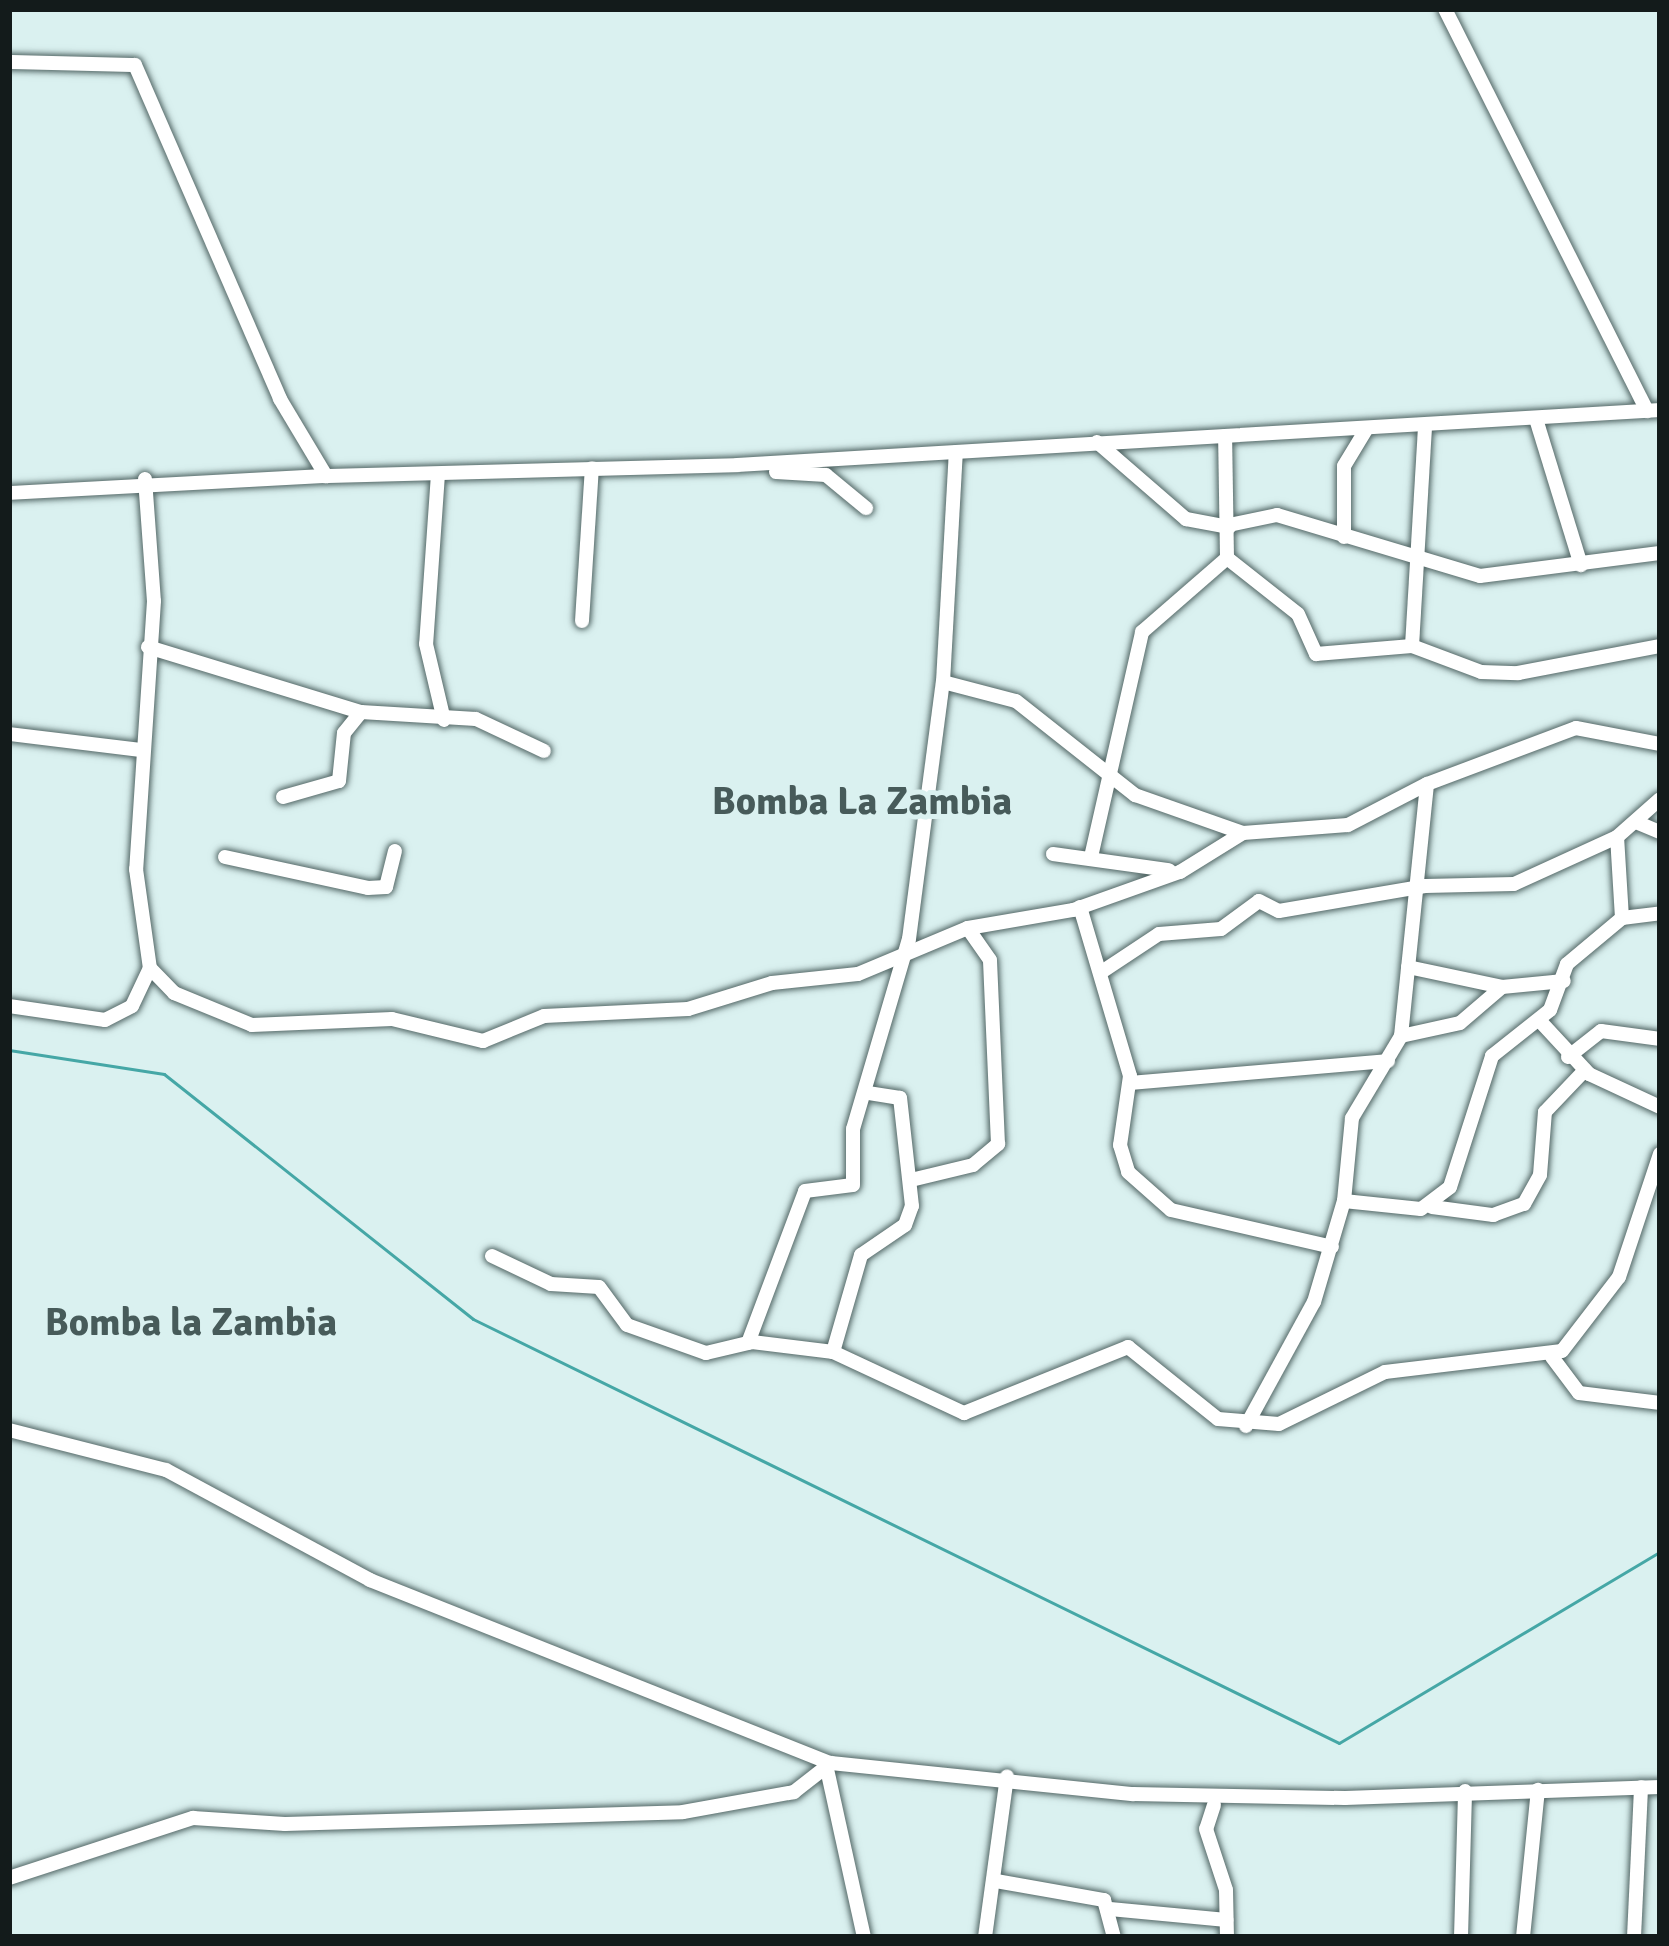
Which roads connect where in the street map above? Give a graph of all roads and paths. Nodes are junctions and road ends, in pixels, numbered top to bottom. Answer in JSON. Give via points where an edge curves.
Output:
{"nodes":[{"id":1,"x":1445,"y":9,"type":"edge"},
{"id":2,"x":9,"y":62,"type":"edge"},
{"id":3,"x":1656,"y":413,"type":"edge"},
{"id":4,"x":1536,"y":419,"type":"junction"},
{"id":5,"x":1367,"y":428,"type":"junction"},
{"id":6,"x":1425,"y":428,"type":"junction"},
{"id":7,"x":1225,"y":436,"type":"junction"},
{"id":8,"x":1097,"y":442,"type":"junction"},
{"id":9,"x":956,"y":452,"type":"junction"},
{"id":10,"x":592,"y":468,"type":"junction"},
{"id":11,"x":741,"y":468,"type":"dead end"},
{"id":12,"x":438,"y":474,"type":"junction"},
{"id":13,"x":326,"y":476,"type":"junction"},
{"id":14,"x":146,"y":479,"type":"junction"},
{"id":15,"x":9,"y":493,"type":"edge"},
{"id":16,"x":866,"y":508,"type":"dead end"},
{"id":17,"x":1229,"y":526,"type":"junction"},
{"id":18,"x":1344,"y":537,"type":"junction"},
{"id":19,"x":1657,"y":551,"type":"edge"},
{"id":20,"x":1420,"y":552,"type":"junction"},
{"id":21,"x":1227,"y":558,"type":"junction"},
{"id":22,"x":1581,"y":565,"type":"junction"},
{"id":23,"x":582,"y":621,"type":"dead end"},
{"id":24,"x":1412,"y":646,"type":"junction"},
{"id":25,"x":1660,"y":646,"type":"edge"},
{"id":26,"x":148,"y":647,"type":"junction"},
{"id":27,"x":943,"y":682,"type":"junction"},
{"id":28,"x":361,"y":712,"type":"junction"},
{"id":29,"x":444,"y":720,"type":"junction"},
{"id":30,"x":9,"y":734,"type":"edge"},
{"id":31,"x":1660,"y":744,"type":"edge"},
{"id":32,"x":142,"y":750,"type":"junction"},
{"id":33,"x":544,"y":751,"type":"dead end"},
{"id":34,"x":1110,"y":772,"type":"junction"},
{"id":35,"x":1427,"y":784,"type":"junction"},
{"id":36,"x":283,"y":797,"type":"dead end"},
{"id":37,"x":1660,"y":799,"type":"edge"},
{"id":38,"x":1636,"y":822,"type":"junction"},
{"id":39,"x":1660,"y":832,"type":"edge"},
{"id":40,"x":1243,"y":833,"type":"junction"},
{"id":41,"x":1617,"y":837,"type":"junction"},
{"id":42,"x":394,"y":851,"type":"dead end"},
{"id":43,"x":1053,"y":854,"type":"dead end"},
{"id":44,"x":225,"y":856,"type":"dead end"},
{"id":45,"x":1091,"y":857,"type":"junction"},
{"id":46,"x":1180,"y":872,"type":"junction"},
{"id":47,"x":1416,"y":889,"type":"junction"},
{"id":48,"x":1080,"y":907,"type":"junction"},
{"id":49,"x":1660,"y":913,"type":"edge"},
{"id":50,"x":1622,"y":918,"type":"junction"},
{"id":51,"x":968,"y":928,"type":"junction"},
{"id":52,"x":902,"y":956,"type":"junction"},
{"id":53,"x":150,"y":968,"type":"junction"},
{"id":54,"x":1408,"y":968,"type":"junction"},
{"id":55,"x":1103,"y":971,"type":"junction"},
{"id":56,"x":1564,"y":981,"type":"junction"},
{"id":57,"x":1502,"y":987,"type":"junction"},
{"id":58,"x":9,"y":1006,"type":"edge"},
{"id":59,"x":1539,"y":1020,"type":"junction"},
{"id":60,"x":1401,"y":1036,"type":"junction"},
{"id":61,"x":1660,"y":1039,"type":"edge"},
{"id":62,"x":1568,"y":1057,"type":"junction"},
{"id":63,"x":1388,"y":1061,"type":"junction"},
{"id":64,"x":1585,"y":1070,"type":"junction"},
{"id":65,"x":1131,"y":1083,"type":"junction"},
{"id":66,"x":863,"y":1091,"type":"junction"},
{"id":67,"x":1660,"y":1107,"type":"edge"},
{"id":68,"x":1660,"y":1154,"type":"edge"},
{"id":69,"x":910,"y":1180,"type":"junction"},
{"id":70,"x":1344,"y":1201,"type":"junction"},
{"id":71,"x":1432,"y":1207,"type":"junction"},
{"id":72,"x":1332,"y":1246,"type":"junction"},
{"id":73,"x":491,"y":1256,"type":"dead end"},
{"id":74,"x":748,"y":1343,"type":"junction"},
{"id":75,"x":833,"y":1352,"type":"junction"},
{"id":76,"x":1552,"y":1357,"type":"junction"},
{"id":77,"x":1660,"y":1403,"type":"edge"},
{"id":78,"x":1246,"y":1426,"type":"junction"},
{"id":79,"x":9,"y":1430,"type":"edge"},
{"id":80,"x":829,"y":1766,"type":"junction"},
{"id":81,"x":1007,"y":1775,"type":"junction"},
{"id":82,"x":1641,"y":1787,"type":"junction"},
{"id":83,"x":1660,"y":1787,"type":"edge"},
{"id":84,"x":1538,"y":1790,"type":"junction"},
{"id":85,"x":1465,"y":1791,"type":"junction"},
{"id":86,"x":1214,"y":1804,"type":"dead end"},
{"id":87,"x":9,"y":1878,"type":"edge"},
{"id":88,"x":996,"y":1881,"type":"junction"},
{"id":89,"x":1110,"y":1910,"type":"junction"},
{"id":90,"x":1226,"y":1920,"type":"junction"},
{"id":91,"x":863,"y":1937,"type":"edge"},
{"id":92,"x":985,"y":1937,"type":"edge"},
{"id":93,"x":1114,"y":1937,"type":"edge"},
{"id":94,"x":1226,"y":1937,"type":"edge"},
{"id":95,"x":1461,"y":1937,"type":"edge"},
{"id":96,"x":1523,"y":1937,"type":"edge"},
{"id":97,"x":1634,"y":1937,"type":"edge"}],
"edges":[{"from":1,"to":3,"type":"street"},
{"from":2,"to":13,"type":"street","via":[[136,65],[280,399]]},
{"from":3,"to":4,"type":"street"},
{"from":4,"to":6,"type":"street"},
{"from":4,"to":22,"type":"street"},
{"from":5,"to":6,"type":"street"},
{"from":5,"to":7,"type":"street"},
{"from":5,"to":18,"type":"street","via":[[1345,466]]},
{"from":6,"to":20,"type":"street"},
{"from":7,"to":8,"type":"street"},
{"from":7,"to":17,"type":"street"},
{"from":8,"to":9,"type":"street"},
{"from":8,"to":17,"type":"street","via":[[1186,519]]},
{"from":9,"to":10,"type":"street"},
{"from":9,"to":27,"type":"street"},
{"from":10,"to":12,"type":"street"},
{"from":10,"to":23,"type":"street"},
{"from":11,"to":16,"type":"street","via":[[826,475]]},
{"from":12,"to":13,"type":"street"},
{"from":12,"to":29,"type":"street","via":[[426,644]]},
{"from":13,"to":14,"type":"street"},
{"from":14,"to":15,"type":"street"},
{"from":14,"to":26,"type":"street"},
{"from":17,"to":18,"type":"street","via":[[1277,515]]},
{"from":17,"to":21,"type":"street"},
{"from":18,"to":20,"type":"street"},
{"from":19,"to":22,"type":"street"},
{"from":20,"to":22,"type":"street","via":[[1480,576]]},
{"from":20,"to":24,"type":"street"},
{"from":21,"to":24,"type":"street","via":[[1298,614],[1316,653]]},
{"from":21,"to":34,"type":"street","via":[[1142,632]]},
{"from":24,"to":25,"type":"street","via":[[1481,671],[1518,673]]},
{"from":26,"to":28,"type":"street"},
{"from":26,"to":32,"type":"street"},
{"from":27,"to":34,"type":"street","via":[[1016,701]]},
{"from":27,"to":52,"type":"street"},
{"from":28,"to":29,"type":"street"},
{"from":28,"to":36,"type":"street","via":[[344,733],[338,781]]},
{"from":29,"to":33,"type":"street","via":[[476,719]]},
{"from":30,"to":32,"type":"street"},
{"from":31,"to":35,"type":"street","via":[[1576,728]]},
{"from":32,"to":53,"type":"street","via":[[136,869]]},
{"from":34,"to":40,"type":"street","via":[[1171,812]]},
{"from":34,"to":45,"type":"street"},
{"from":35,"to":40,"type":"street","via":[[1348,825]]},
{"from":35,"to":47,"type":"street"},
{"from":37,"to":38,"type":"street"},
{"from":38,"to":39,"type":"street"},
{"from":38,"to":41,"type":"street"},
{"from":40,"to":46,"type":"street"},
{"from":41,"to":47,"type":"street","via":[[1514,884]]},
{"from":41,"to":50,"type":"street"},
{"from":42,"to":44,"type":"street","via":[[386,887]]},
{"from":43,"to":45,"type":"street"},
{"from":45,"to":46,"type":"street"},
{"from":46,"to":48,"type":"street"},
{"from":47,"to":54,"type":"street"},
{"from":47,"to":55,"type":"street","via":[[1293,910],[1259,901],[1221,929],[1159,934]]},
{"from":48,"to":51,"type":"street"},
{"from":48,"to":55,"type":"street"},
{"from":49,"to":50,"type":"street"},
{"from":50,"to":56,"type":"street","via":[[1567,964]]},
{"from":51,"to":52,"type":"street"},
{"from":51,"to":69,"type":"street","via":[[990,960],[998,1144],[973,1165]]},
{"from":52,"to":53,"type":"street","via":[[688,1009],[537,1017],[483,1041],[392,1019],[252,1025],[174,993]]},
{"from":52,"to":66,"type":"street"},
{"from":53,"to":58,"type":"street","via":[[133,1006],[105,1020]]},
{"from":54,"to":57,"type":"street"},
{"from":54,"to":60,"type":"street"},
{"from":55,"to":65,"type":"street"},
{"from":56,"to":57,"type":"street"},
{"from":56,"to":59,"type":"street"},
{"from":57,"to":60,"type":"street","via":[[1460,1023]]},
{"from":59,"to":62,"type":"street"},
{"from":59,"to":71,"type":"street","via":[[1492,1057],[1450,1187]]},
{"from":60,"to":63,"type":"street"},
{"from":61,"to":62,"type":"street","via":[[1601,1031]]},
{"from":62,"to":64,"type":"street"},
{"from":63,"to":65,"type":"street"},
{"from":63,"to":70,"type":"street","via":[[1352,1118]]},
{"from":64,"to":67,"type":"street"},
{"from":64,"to":71,"type":"street","via":[[1545,1112],[1540,1175],[1524,1204],[1493,1215]]},
{"from":65,"to":72,"type":"street","via":[[1122,1159],[1154,1202]]},
{"from":66,"to":69,"type":"street","via":[[900,1098]]},
{"from":66,"to":74,"type":"street","via":[[854,1185],[805,1191]]},
{"from":68,"to":76,"type":"street","via":[[1618,1277],[1594,1317]]},
{"from":69,"to":75,"type":"street","via":[[910,1218],[860,1255]]},
{"from":70,"to":71,"type":"street"},
{"from":70,"to":72,"type":"street"},
{"from":72,"to":78,"type":"street","via":[[1314,1302]]},
{"from":73,"to":74,"type":"street","via":[[551,1284],[599,1286],[627,1324],[706,1353]]},
{"from":74,"to":75,"type":"street"},
{"from":75,"to":78,"type":"street","via":[[964,1413],[1138,1348],[1218,1419]]},
{"from":76,"to":77,"type":"street","via":[[1579,1393]]},
{"from":76,"to":78,"type":"street","via":[[1385,1372],[1309,1414]]},
{"from":79,"to":80,"type":"street","via":[[166,1470],[370,1580]]},
{"from":80,"to":81,"type":"street"},
{"from":80,"to":87,"type":"street","via":[[794,1792],[683,1812],[285,1824],[193,1818]]},
{"from":80,"to":91,"type":"street"},
{"from":81,"to":85,"type":"street","via":[[1133,1794]]},
{"from":81,"to":88,"type":"street"},
{"from":82,"to":83,"type":"street"},
{"from":82,"to":84,"type":"street"},
{"from":82,"to":97,"type":"street"},
{"from":84,"to":85,"type":"street"},
{"from":84,"to":96,"type":"street"},
{"from":85,"to":95,"type":"street"},
{"from":86,"to":90,"type":"street","via":[[1205,1829]]},
{"from":88,"to":89,"type":"street","via":[[1104,1900]]},
{"from":88,"to":92,"type":"street"},
{"from":89,"to":90,"type":"street"},
{"from":89,"to":93,"type":"street"},
{"from":90,"to":94,"type":"street"}]}
